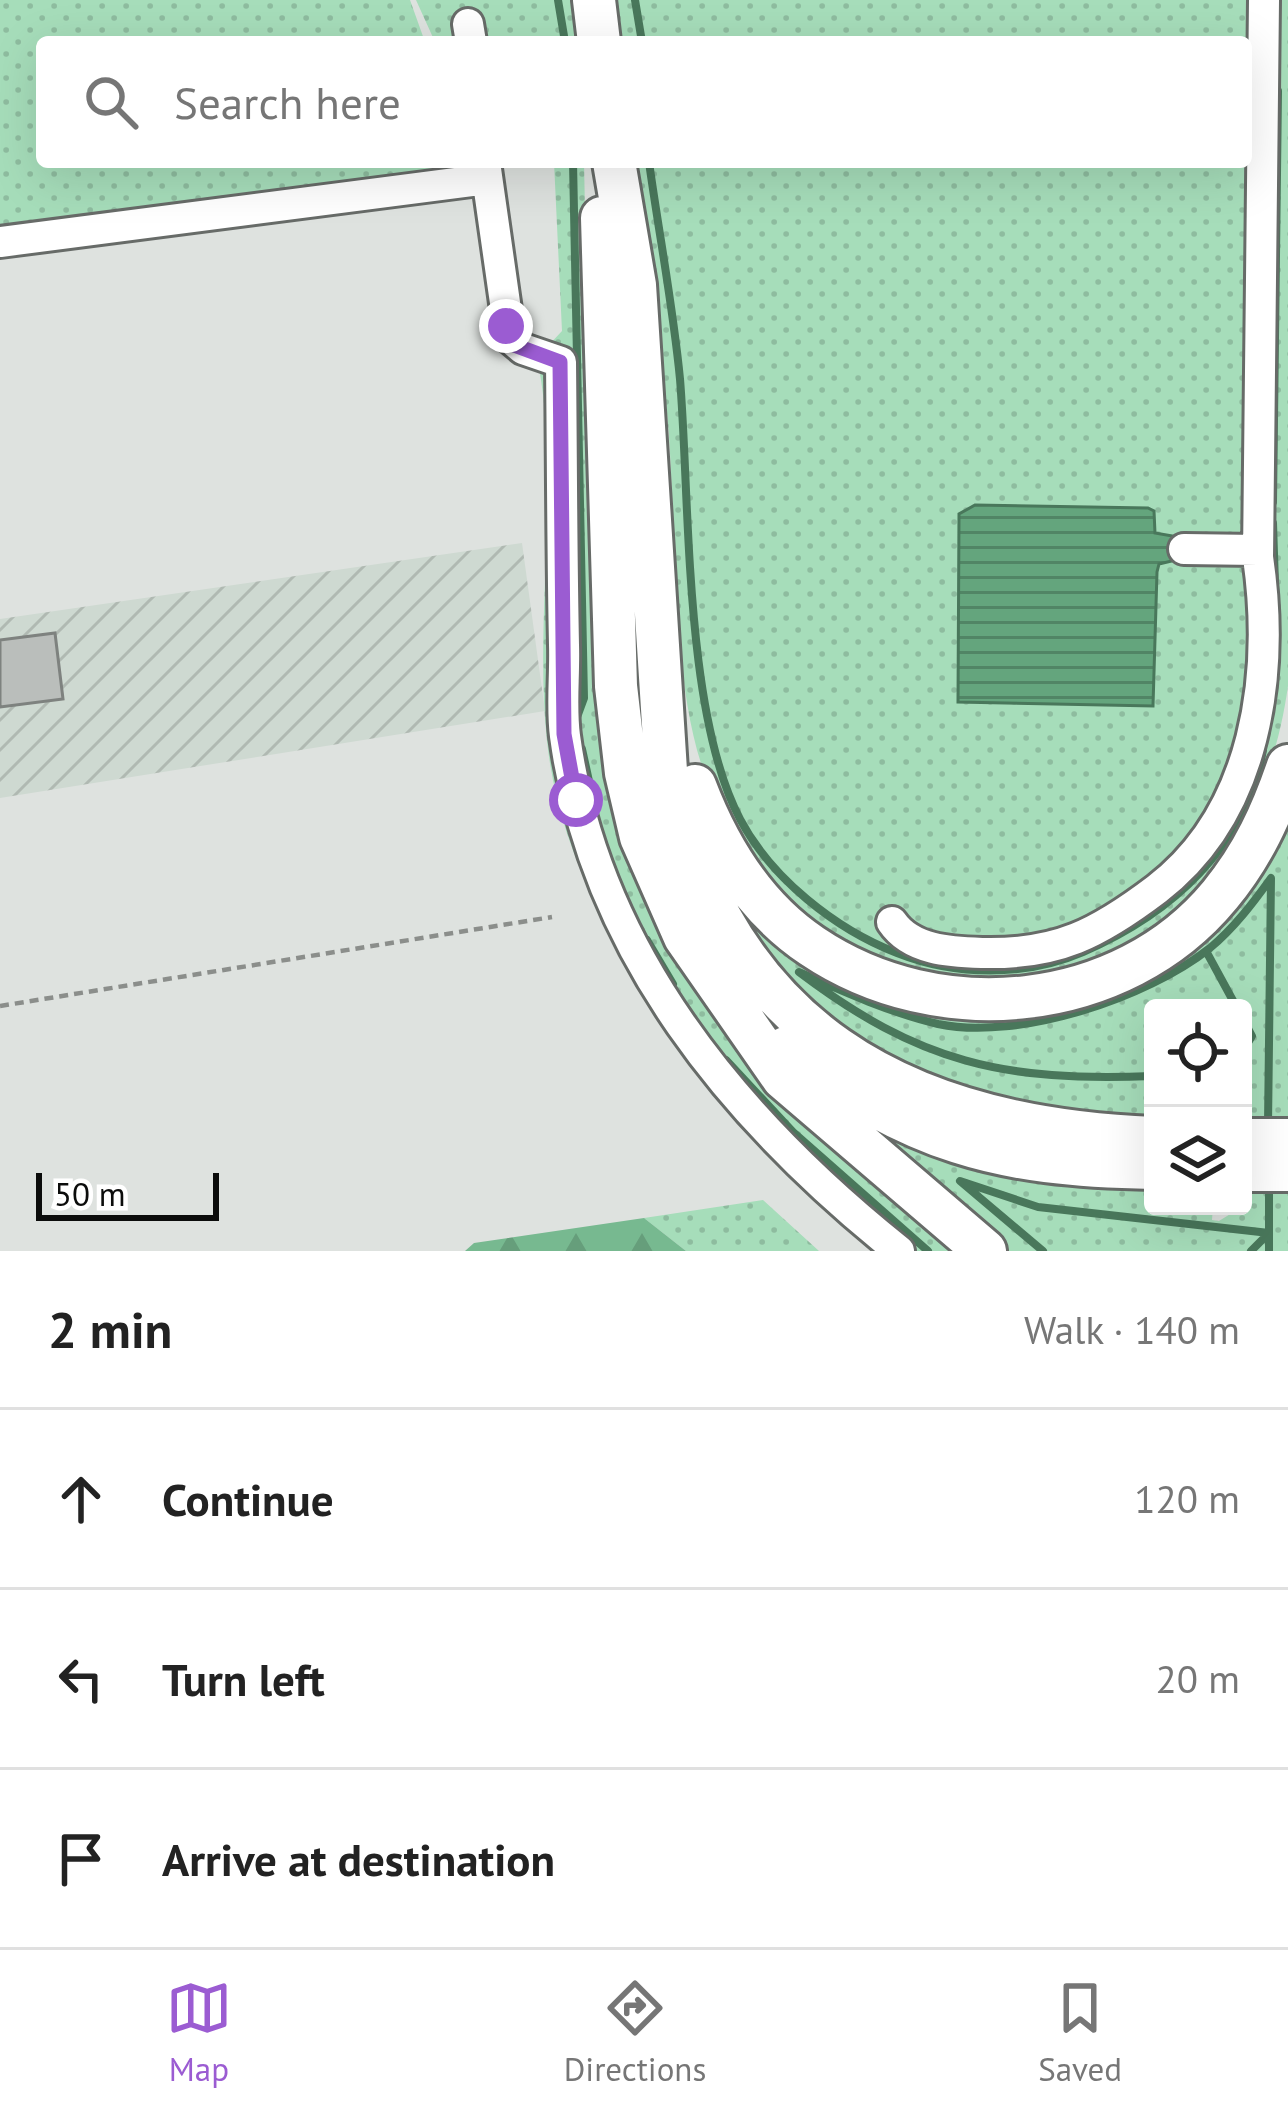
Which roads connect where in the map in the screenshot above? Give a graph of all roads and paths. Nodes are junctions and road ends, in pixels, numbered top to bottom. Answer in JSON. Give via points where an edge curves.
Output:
{"nodes":[{"id":1,"x":594,"y":0,"type":"edge"},
{"id":2,"x":1264,"y":0,"type":"edge"},
{"id":3,"x":598,"y":36,"type":"edge"},
{"id":4,"x":601,"y":168,"type":"edge"},
{"id":5,"x":615,"y":168,"type":"edge"},
{"id":6,"x":486,"y":170,"type":"edge"},
{"id":7,"x":0,"y":242,"type":"edge"},
{"id":8,"x":1184,"y":549,"type":"dead end"},
{"id":9,"x":1258,"y":550,"type":"junction"},
{"id":10,"x":665,"y":694,"type":"junction"},
{"id":11,"x":1288,"y":766,"type":"edge"},
{"id":12,"x":552,"y":917,"type":"dead end"},
{"id":13,"x":892,"y":922,"type":"dead end"},
{"id":14,"x":0,"y":1006,"type":"edge"},
{"id":15,"x":741,"y":1016,"type":"junction"},
{"id":16,"x":1144,"y":1137,"type":"edge"},
{"id":17,"x":1252,"y":1140,"type":"edge"},
{"id":18,"x":1288,"y":1140,"type":"edge"},
{"id":19,"x":1144,"y":1167,"type":"edge"},
{"id":20,"x":1252,"y":1170,"type":"edge"},
{"id":21,"x":1288,"y":1170,"type":"edge"},
{"id":22,"x":899,"y":1251,"type":"edge"},
{"id":23,"x":985,"y":1251,"type":"edge"}],
"edges":[{"from":1,"to":3,"type":"highway"},
{"from":2,"to":9,"type":"lane"},
{"from":4,"to":15,"type":"highway","via":[[611,584],[626,773],[661,889]]},
{"from":5,"to":10,"type":"highway","via":[[634,285]]},
{"from":6,"to":7,"type":"lane"},
{"from":6,"to":22,"type":"lane","via":[[510,338],[560,362],[564,734],[595,869],[636,956],[708,1064],[795,1160]]},
{"from":8,"to":9,"type":"lane"},
{"from":9,"to":13,"type":"lane","via":[[1267,612],[1254,731],[1220,822],[1178,875],[1107,927],[1042,949],[924,945],[903,938]]},
{"from":10,"to":11,"type":"highway","via":[[703,808],[763,903],[856,972],[964,1000],[1059,992],[1110,976],[1164,944],[1219,896],[1249,856]]},
{"from":10,"to":16,"type":"highway","via":[[666,771],[705,885],[746,957],[798,1016],[882,1077],[968,1114]]},
{"from":12,"to":14,"type":"path"},
{"from":15,"to":19,"type":"highway","via":[[890,1119],[1023,1159]]},
{"from":15,"to":23,"type":"highway","via":[[783,1078]]},
{"from":17,"to":18,"type":"highway"},
{"from":20,"to":21,"type":"highway"}]}
